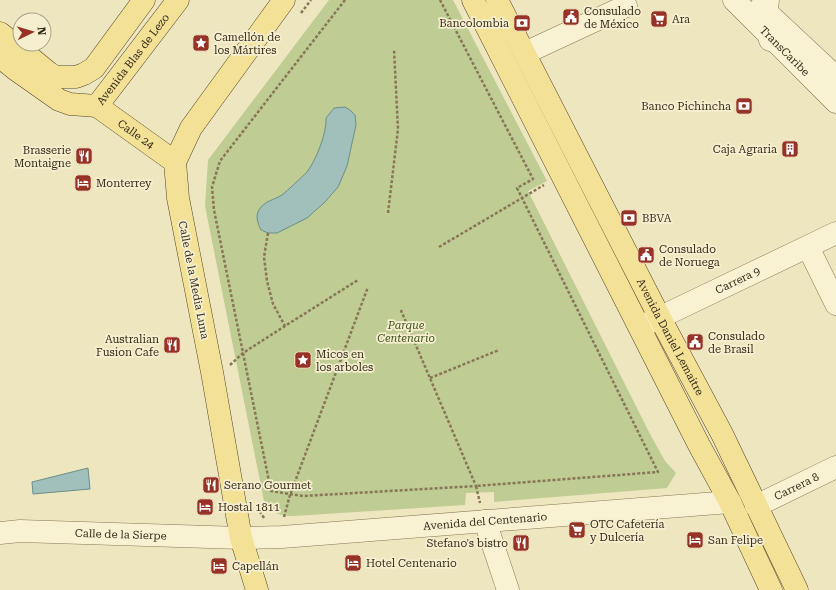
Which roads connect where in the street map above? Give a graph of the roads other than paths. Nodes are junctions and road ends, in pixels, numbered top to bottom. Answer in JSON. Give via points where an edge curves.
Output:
{"nodes":[{"id":1,"x":144,"y":0,"type":"edge"},
{"id":2,"x":178,"y":0,"type":"edge"},
{"id":3,"x":284,"y":0,"type":"edge"},
{"id":4,"x":473,"y":0,"type":"edge"},
{"id":5,"x":497,"y":0,"type":"edge"},
{"id":6,"x":734,"y":0,"type":"edge"},
{"id":7,"x":763,"y":4,"type":"edge"},
{"id":8,"x":626,"y":6,"type":"dead end"},
{"id":9,"x":0,"y":33,"type":"edge"},
{"id":10,"x":768,"y":34,"type":"junction"},
{"id":11,"x":524,"y":53,"type":"junction"},
{"id":12,"x":0,"y":57,"type":"edge"},
{"id":13,"x":836,"y":77,"type":"edge"},
{"id":14,"x":836,"y":102,"type":"edge"},
{"id":15,"x":97,"y":106,"type":"junction"},
{"id":16,"x":836,"y":117,"type":"edge"},
{"id":17,"x":175,"y":162,"type":"junction"},
{"id":18,"x":836,"y":234,"type":"edge"},
{"id":19,"x":808,"y":247,"type":"junction"},
{"id":20,"x":836,"y":304,"type":"edge"},
{"id":21,"x":660,"y":318,"type":"junction"},
{"id":22,"x":640,"y":328,"type":"junction"},
{"id":23,"x":836,"y":467,"type":"edge"},
{"id":24,"x":730,"y":502,"type":"junction"},
{"id":25,"x":756,"y":506,"type":"junction"},
{"id":26,"x":485,"y":521,"type":"junction"},
{"id":27,"x":0,"y":533,"type":"edge"},
{"id":28,"x":241,"y":538,"type":"junction"},
{"id":29,"x":256,"y":590,"type":"edge"},
{"id":30,"x":508,"y":590,"type":"edge"},
{"id":31,"x":772,"y":590,"type":"edge"},
{"id":32,"x":797,"y":590,"type":"edge"}],
"edges":[{"from":1,"to":9,"type":"main road","via":[[94,68],[76,77],[61,77],[49,73]]},
{"from":2,"to":15,"type":"main road","name":"Avenida Blas de Lezo"},
{"from":3,"to":17,"type":"main road","name":"Calle de la Media Luna","via":[[191,128]]},
{"from":4,"to":22,"type":"main road","name":"Avenida Daniel Lemaitre"},
{"from":5,"to":11,"type":"main road","name":"Avenida Daniel Lemaitre"},
{"from":6,"to":10,"type":"street","name":"TransCaribe"},
{"from":7,"to":10,"type":"street"},
{"from":7,"to":13,"type":"street","name":"TransCaribe"},
{"from":8,"to":11,"type":"street"},
{"from":10,"to":14,"type":"street","name":"TransCaribe"},
{"from":10,"to":16,"type":"street","via":[[782,61]]},
{"from":11,"to":21,"type":"main road","name":"Avenida Daniel Lemaitre"},
{"from":12,"to":15,"type":"main road","name":"Avenida Blas de Lezo","via":[[59,100],[70,104]]},
{"from":15,"to":17,"type":"main road","name":"Calle 24"},
{"from":17,"to":28,"type":"main road","name":"Calle de la Media Luna","via":[[178,198],[224,370]]},
{"from":18,"to":19,"type":"street","name":"Carrera 9"},
{"from":19,"to":20,"type":"street"},
{"from":19,"to":21,"type":"street","name":"Carrera 9"},
{"from":21,"to":22,"type":"street","name":"Carrera 9"},
{"from":21,"to":25,"type":"main road","name":"Avenida Daniel Lemaitre","via":[[722,434]]},
{"from":22,"to":24,"type":"main road","name":"Avenida Daniel Lemaitre"},
{"from":23,"to":25,"type":"street","name":"Carrera 8"},
{"from":24,"to":26,"type":"street","name":"Avenida del Centenario"},
{"from":24,"to":31,"type":"main road","name":"Avenida Daniel Lemaitre"},
{"from":25,"to":32,"type":"main road","name":"Avenida Daniel Lemaitre"},
{"from":26,"to":28,"type":"street","name":"Avenida del Centenario","via":[[283,530]]},
{"from":26,"to":30,"type":"street"},
{"from":27,"to":28,"type":"street","name":"Calle de la Sierpe","via":[[20,531]]},
{"from":28,"to":29,"type":"main road","name":"Calle de la Media Luna"}]}
